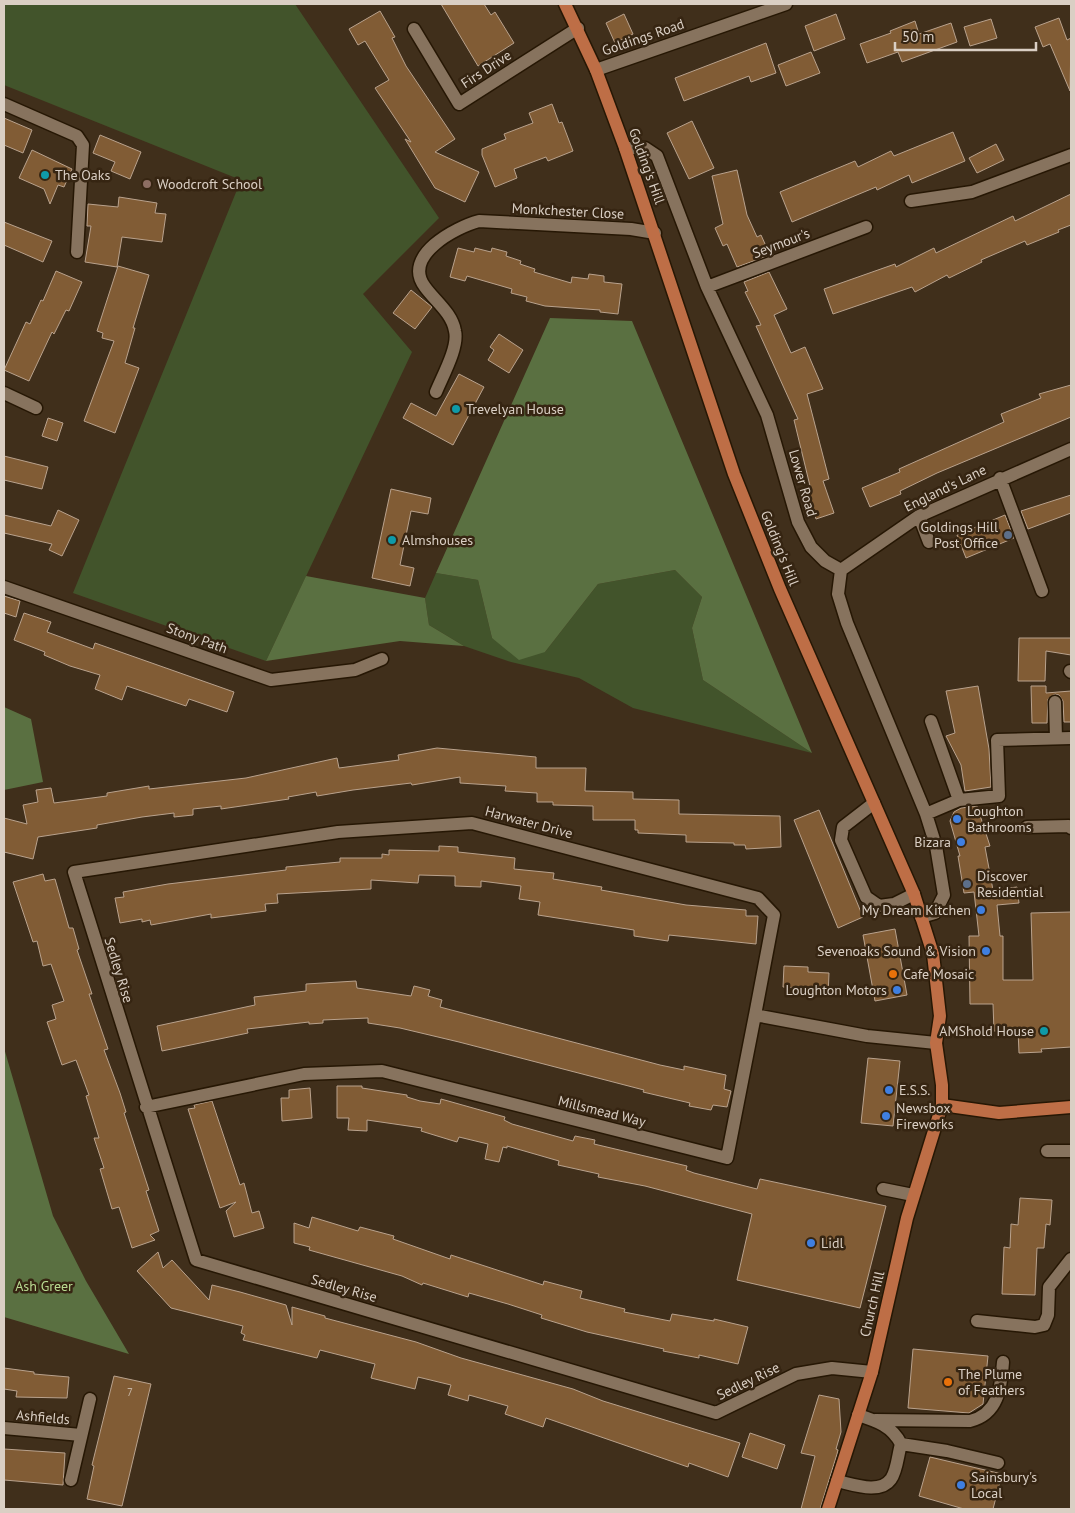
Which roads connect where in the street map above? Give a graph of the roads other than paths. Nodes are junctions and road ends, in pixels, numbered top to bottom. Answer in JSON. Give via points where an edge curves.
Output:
{"nodes":[{"id":1,"x":565,"y":4,"type":"edge"},
{"id":2,"x":786,"y":4,"type":"edge"},
{"id":3,"x":578,"y":28,"type":"junction"},
{"id":4,"x":414,"y":29,"type":"dead end"},
{"id":5,"x":596,"y":70,"type":"junction"},
{"id":6,"x":4,"y":104,"type":"edge"},
{"id":7,"x":625,"y":148,"type":"junction"},
{"id":8,"x":1071,"y":155,"type":"edge"},
{"id":9,"x":911,"y":201,"type":"dead end"},
{"id":10,"x":866,"y":227,"type":"dead end"},
{"id":11,"x":656,"y":233,"type":"junction"},
{"id":12,"x":77,"y":252,"type":"dead end"},
{"id":13,"x":707,"y":287,"type":"junction"},
{"id":14,"x":436,"y":392,"type":"dead end"},
{"id":15,"x":4,"y":393,"type":"edge"},
{"id":16,"x":36,"y":408,"type":"dead end"},
{"id":17,"x":1071,"y":449,"type":"edge"},
{"id":18,"x":1000,"y":478,"type":"junction"},
{"id":19,"x":918,"y":516,"type":"junction"},
{"id":20,"x":929,"y":542,"type":"dead end"},
{"id":21,"x":841,"y":570,"type":"junction"},
{"id":22,"x":4,"y":587,"type":"edge"},
{"id":23,"x":1042,"y":591,"type":"dead end"},
{"id":24,"x":382,"y":659,"type":"dead end"},
{"id":25,"x":1055,"y":702,"type":"dead end"},
{"id":26,"x":931,"y":721,"type":"dead end"},
{"id":27,"x":1056,"y":738,"type":"junction"},
{"id":28,"x":1071,"y":738,"type":"edge"},
{"id":29,"x":959,"y":800,"type":"junction"},
{"id":30,"x":874,"y":803,"type":"junction"},
{"id":31,"x":926,"y":814,"type":"junction"},
{"id":32,"x":1027,"y":827,"type":"dead end"},
{"id":33,"x":1071,"y":828,"type":"edge"},
{"id":34,"x":74,"y":872,"type":"joint"},
{"id":35,"x":914,"y":894,"type":"junction"},
{"id":36,"x":921,"y":917,"type":"junction"},
{"id":37,"x":755,"y":1015,"type":"junction"},
{"id":38,"x":936,"y":1043,"type":"junction"},
{"id":39,"x":942,"y":1105,"type":"junction"},
{"id":40,"x":146,"y":1107,"type":"junction"},
{"id":41,"x":1071,"y":1107,"type":"edge"},
{"id":42,"x":1047,"y":1150,"type":"dead end"},
{"id":43,"x":1071,"y":1151,"type":"edge"},
{"id":44,"x":883,"y":1189,"type":"dead end"},
{"id":45,"x":913,"y":1195,"type":"junction"},
{"id":46,"x":1071,"y":1259,"type":"edge"},
{"id":47,"x":977,"y":1321,"type":"dead end"},
{"id":48,"x":1003,"y":1362,"type":"dead end"},
{"id":49,"x":872,"y":1372,"type":"junction"},
{"id":50,"x":90,"y":1399,"type":"dead end"},
{"id":51,"x":858,"y":1415,"type":"junction"},
{"id":52,"x":874,"y":1420,"type":"junction"},
{"id":53,"x":4,"y":1428,"type":"edge"},
{"id":54,"x":81,"y":1435,"type":"junction"},
{"id":55,"x":901,"y":1444,"type":"junction"},
{"id":56,"x":998,"y":1463,"type":"dead end"},
{"id":57,"x":71,"y":1480,"type":"dead end"},
{"id":58,"x":837,"y":1480,"type":"junction"},
{"id":59,"x":828,"y":1509,"type":"edge"}],
"edges":[{"from":1,"to":3,"type":"main road","name":"Golding's Hill"},
{"from":2,"to":5,"type":"street","name":"Goldings Road"},
{"from":3,"to":4,"type":"street","name":"Firs Drive","via":[[459,104]]},
{"from":3,"to":5,"type":"main road","name":"Golding's Hill"},
{"from":5,"to":7,"type":"main road","name":"Golding's Hill"},
{"from":6,"to":12,"type":"street","via":[[77,136],[83,145]]},
{"from":7,"to":11,"type":"main road","name":"Golding's Hill"},
{"from":7,"to":13,"type":"street","name":"Lower Road","via":[[645,148],[657,156]]},
{"from":8,"to":9,"type":"street","via":[[972,192]]},
{"from":10,"to":13,"type":"street","name":"Seymour's"},
{"from":11,"to":14,"type":"street","name":"Monkchester Close","via":[[479,221],[459,226],[438,240],[423,258],[419,274],[424,286],[444,309],[455,330],[456,341]]},
{"from":11,"to":30,"type":"main road","name":"Golding's Hill","via":[[734,474]]},
{"from":13,"to":21,"type":"street","name":"Lower Road","via":[[767,415],[798,522],[811,547],[825,561]]},
{"from":15,"to":16,"type":"street"},
{"from":17,"to":18,"type":"street","name":"England's Lane"},
{"from":18,"to":19,"type":"street","name":"England's Lane"},
{"from":18,"to":23,"type":"street"},
{"from":19,"to":20,"type":"street"},
{"from":19,"to":21,"type":"street","name":"England's Lane"},
{"from":21,"to":31,"type":"street","via":[[838,594],[847,623]]},
{"from":22,"to":24,"type":"street","name":"Stony Path","via":[[271,680],[355,670]]},
{"from":25,"to":27,"type":"street"},
{"from":26,"to":29,"type":"street"},
{"from":27,"to":28,"type":"street"},
{"from":27,"to":29,"type":"street","via":[[997,740],[1000,796]]},
{"from":29,"to":31,"type":"street"},
{"from":30,"to":35,"type":"main road","name":"Golding's Hill"},
{"from":30,"to":35,"type":"street","via":[[843,827],[842,840],[866,897],[879,906],[894,904]]},
{"from":31,"to":36,"type":"street","via":[[936,846],[944,896],[935,913]]},
{"from":32,"to":33,"type":"street"},
{"from":34,"to":37,"type":"street","name":"Harwater Drive","via":[[338,832],[472,823],[758,898],[774,915]]},
{"from":34,"to":40,"type":"street","name":"Sedley Rise"},
{"from":35,"to":36,"type":"main road","name":"Golding's Hill"},
{"from":36,"to":38,"type":"main road","name":"Golding's Hill","via":[[933,954],[938,986],[940,1016]]},
{"from":37,"to":38,"type":"street","via":[[867,1036]]},
{"from":37,"to":40,"type":"street","name":"Millsmead Way","via":[[727,1158],[382,1071],[304,1074]]},
{"from":38,"to":39,"type":"main road","name":"Golding's Hill"},
{"from":39,"to":41,"type":"main road","via":[[999,1113]]},
{"from":39,"to":45,"type":"main road","name":"Church Hill"},
{"from":40,"to":49,"type":"street","name":"Sedley Rise","via":[[196,1260],[716,1413],[796,1374],[832,1368]]},
{"from":42,"to":43,"type":"street"},
{"from":44,"to":45,"type":"street"},
{"from":45,"to":49,"type":"main road","name":"Church Hill"},
{"from":46,"to":47,"type":"street","via":[[1048,1287],[1048,1315],[1044,1325],[1034,1327]]},
{"from":48,"to":52,"type":"street","via":[[999,1396],[993,1407],[980,1418],[964,1421]]},
{"from":49,"to":51,"type":"main road","name":"Church Hill"},
{"from":50,"to":54,"type":"street","name":"Ashfields"},
{"from":51,"to":52,"type":"street"},
{"from":51,"to":58,"type":"main road","name":"Church Hill"},
{"from":52,"to":55,"type":"street","via":[[895,1433]]},
{"from":53,"to":54,"type":"street","name":"Ashfields"},
{"from":54,"to":57,"type":"street","name":"Ashfields"},
{"from":55,"to":56,"type":"street"},
{"from":55,"to":58,"type":"street","via":[[891,1479],[881,1486],[870,1488]]},
{"from":58,"to":59,"type":"main road","name":"Church Hill"}]}
